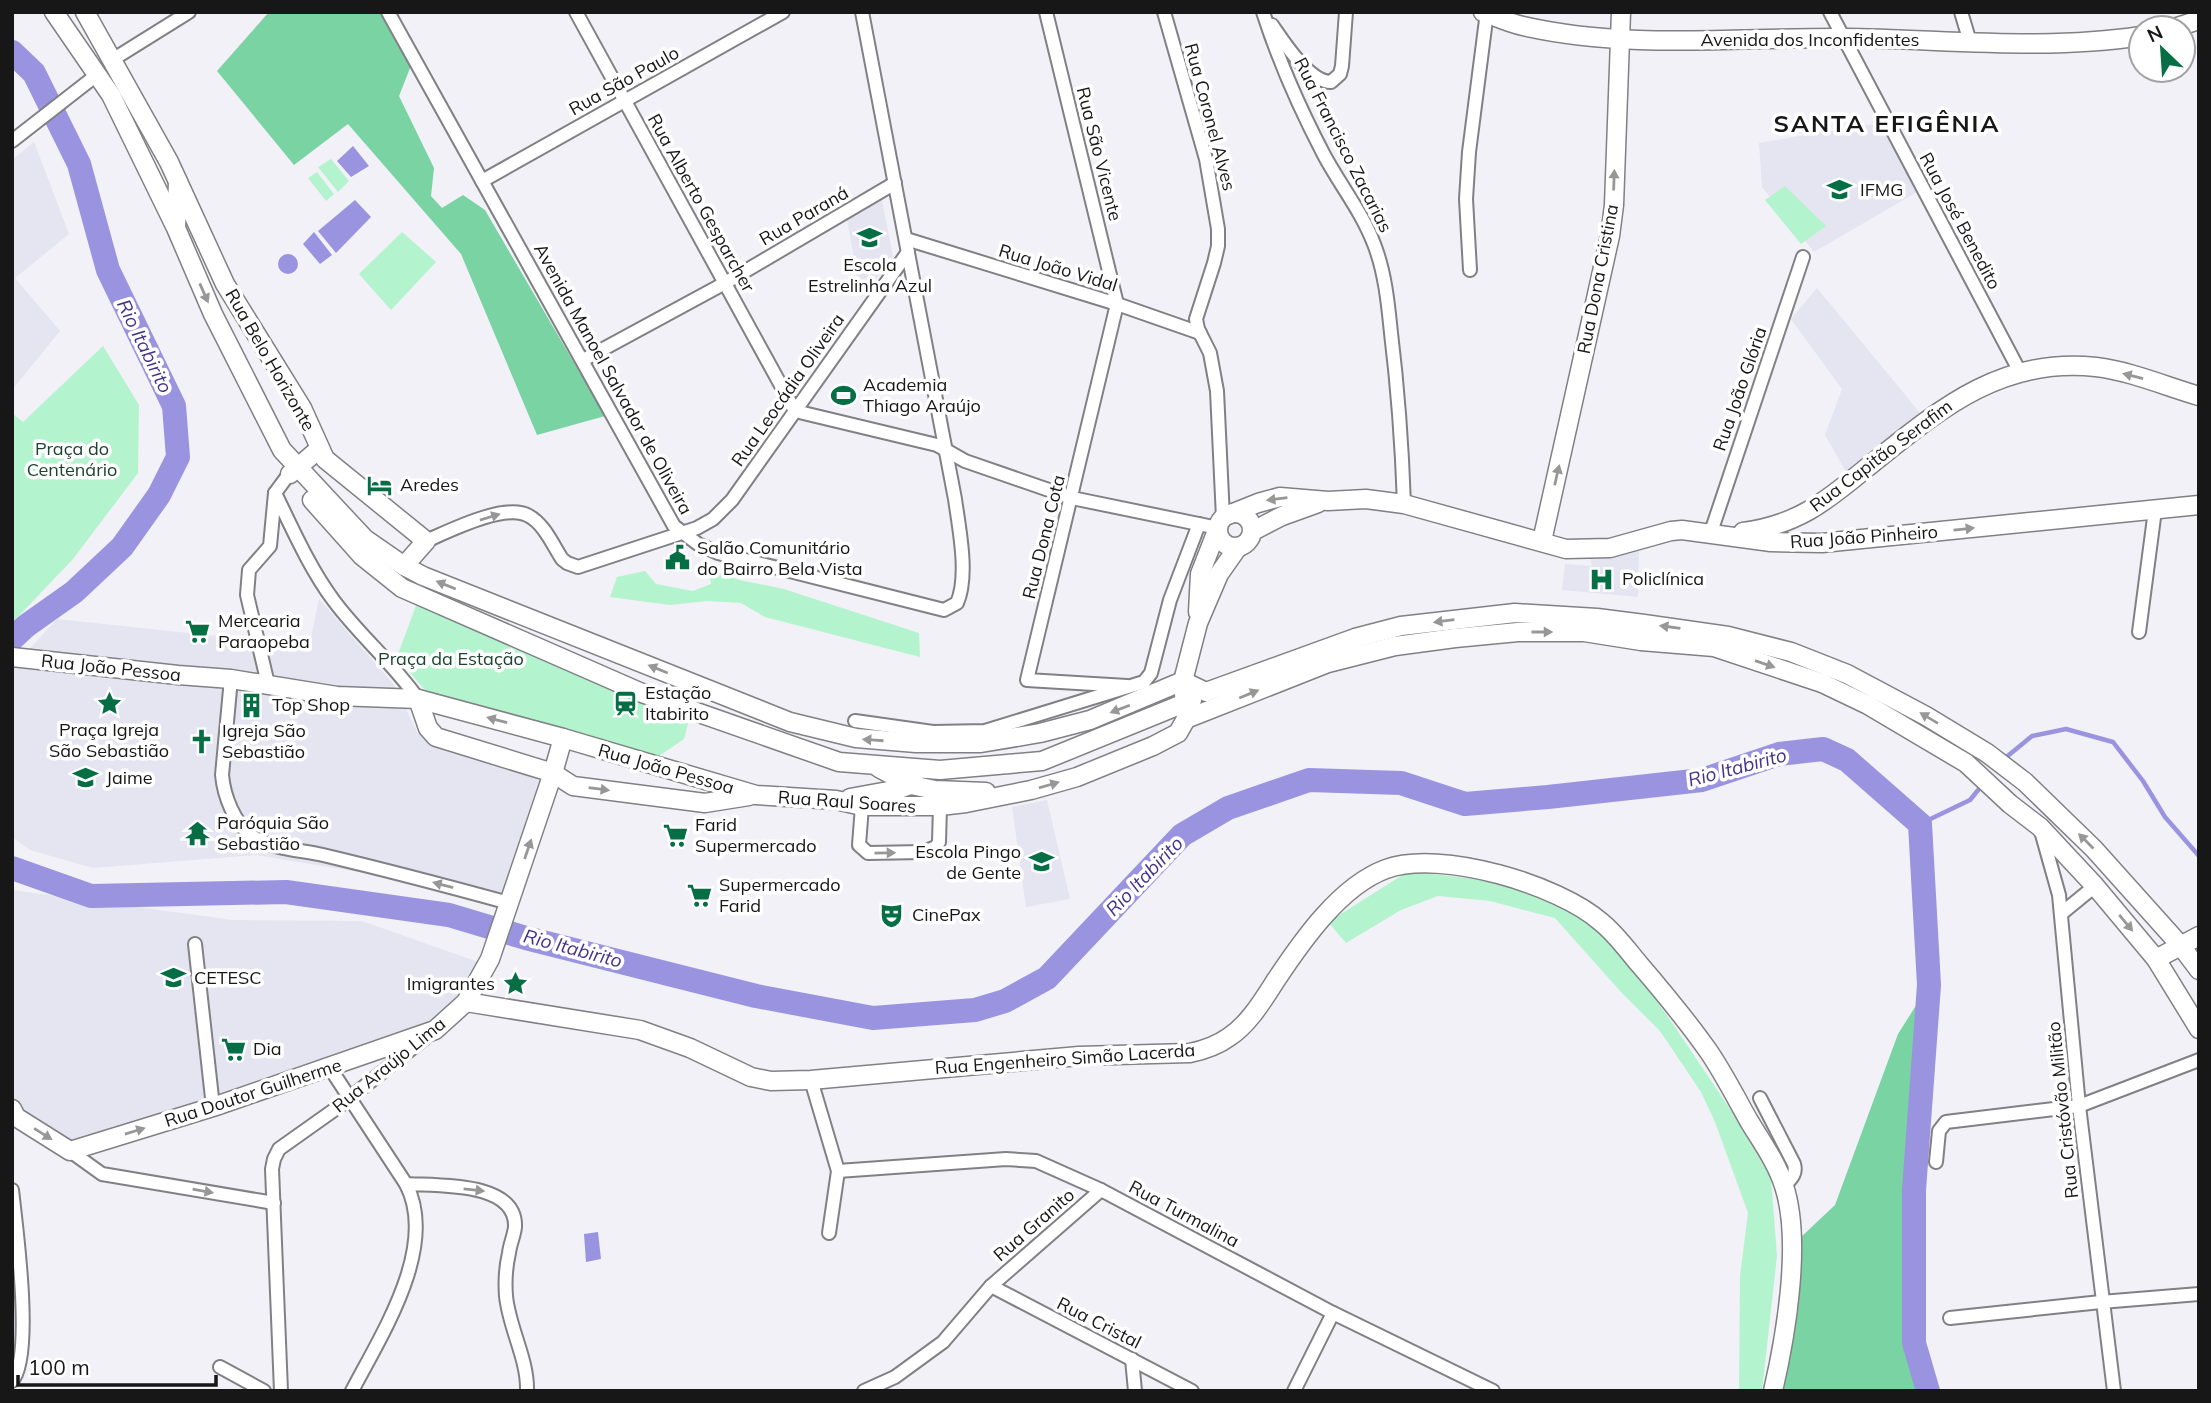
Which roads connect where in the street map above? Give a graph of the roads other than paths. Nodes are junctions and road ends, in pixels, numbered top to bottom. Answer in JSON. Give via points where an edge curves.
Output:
{"nodes":[{"id":1,"x":54,"y":12,"type":"edge"},
{"id":2,"x":85,"y":12,"type":"edge"},
{"id":3,"x":189,"y":12,"type":"edge"},
{"id":4,"x":388,"y":12,"type":"edge"},
{"id":5,"x":576,"y":12,"type":"edge"},
{"id":6,"x":783,"y":12,"type":"edge"},
{"id":7,"x":862,"y":12,"type":"edge"},
{"id":8,"x":1046,"y":12,"type":"edge"},
{"id":9,"x":1164,"y":12,"type":"edge"},
{"id":10,"x":1346,"y":12,"type":"edge"},
{"id":11,"x":1621,"y":12,"type":"edge"},
{"id":12,"x":1830,"y":12,"type":"edge"},
{"id":13,"x":1961,"y":12,"type":"edge"},
{"id":14,"x":1263,"y":13,"type":"edge"},
{"id":15,"x":1485,"y":13,"type":"edge"},
{"id":16,"x":767,"y":16,"type":"edge"},
{"id":17,"x":1844,"y":38,"type":"junction"},
{"id":18,"x":2127,"y":38,"type":"edge"},
{"id":19,"x":1619,"y":40,"type":"junction"},
{"id":20,"x":1970,"y":42,"type":"junction"},
{"id":21,"x":112,"y":60,"type":"junction"},
{"id":22,"x":98,"y":74,"type":"junction"},
{"id":23,"x":625,"y":101,"type":"junction"},
{"id":24,"x":12,"y":141,"type":"edge"},
{"id":25,"x":482,"y":181,"type":"junction"},
{"id":26,"x":178,"y":182,"type":"junction"},
{"id":27,"x":895,"y":183,"type":"junction"},
{"id":28,"x":176,"y":228,"type":"junction"},
{"id":29,"x":907,"y":246,"type":"junction"},
{"id":30,"x":1803,"y":257,"type":"dead end"},
{"id":31,"x":1470,"y":271,"type":"dead end"},
{"id":32,"x":725,"y":283,"type":"junction"},
{"id":33,"x":225,"y":284,"type":"junction"},
{"id":34,"x":1117,"y":304,"type":"junction"},
{"id":35,"x":1200,"y":333,"type":"junction"},
{"id":36,"x":583,"y":360,"type":"junction"},
{"id":37,"x":2020,"y":372,"type":"junction"},
{"id":38,"x":2199,"y":396,"type":"edge"},
{"id":39,"x":795,"y":411,"type":"junction"},
{"id":40,"x":319,"y":449,"type":"junction"},
{"id":41,"x":947,"y":450,"type":"junction"},
{"id":42,"x":294,"y":471,"type":"junction"},
{"id":43,"x":275,"y":493,"type":"junction"},
{"id":44,"x":1072,"y":498,"type":"junction"},
{"id":45,"x":1328,"y":500,"type":"junction"},
{"id":46,"x":1404,"y":504,"type":"junction"},
{"id":47,"x":2199,"y":505,"type":"edge"},
{"id":48,"x":2155,"y":510,"type":"junction"},
{"id":49,"x":1804,"y":515,"type":"junction"},
{"id":50,"x":1223,"y":520,"type":"junction"},
{"id":51,"x":1199,"y":524,"type":"junction"},
{"id":52,"x":1253,"y":531,"type":"junction"},
{"id":53,"x":683,"y":534,"type":"junction"},
{"id":54,"x":1718,"y":534,"type":"junction"},
{"id":55,"x":426,"y":541,"type":"junction"},
{"id":56,"x":1542,"y":541,"type":"junction"},
{"id":57,"x":1802,"y":544,"type":"junction"},
{"id":58,"x":1238,"y":547,"type":"junction"},
{"id":59,"x":404,"y":566,"type":"junction"},
{"id":60,"x":1198,"y":623,"type":"junction"},
{"id":61,"x":2139,"y":632,"type":"dead end"},
{"id":62,"x":12,"y":657,"type":"edge"},
{"id":63,"x":231,"y":678,"type":"junction"},
{"id":64,"x":1183,"y":681,"type":"junction"},
{"id":65,"x":268,"y":684,"type":"junction"},
{"id":66,"x":1128,"y":686,"type":"junction"},
{"id":67,"x":1206,"y":692,"type":"junction"},
{"id":68,"x":418,"y":699,"type":"junction"},
{"id":69,"x":1183,"y":719,"type":"junction"},
{"id":70,"x":855,"y":721,"type":"dead end"},
{"id":71,"x":563,"y":738,"type":"junction"},
{"id":72,"x":873,"y":765,"type":"junction"},
{"id":73,"x":940,"y":770,"type":"junction"},
{"id":74,"x":554,"y":773,"type":"junction"},
{"id":75,"x":911,"y":785,"type":"junction"},
{"id":76,"x":1015,"y":793,"type":"junction"},
{"id":77,"x":756,"y":795,"type":"junction"},
{"id":78,"x":836,"y":800,"type":"junction"},
{"id":79,"x":862,"y":806,"type":"junction"},
{"id":80,"x":940,"y":806,"type":"junction"},
{"id":81,"x":2040,"y":827,"type":"junction"},
{"id":82,"x":2095,"y":886,"type":"junction"},
{"id":83,"x":508,"y":908,"type":"junction"},
{"id":84,"x":2062,"y":913,"type":"junction"},
{"id":85,"x":2199,"y":936,"type":"edge"},
{"id":86,"x":195,"y":944,"type":"dead end"},
{"id":87,"x":2181,"y":946,"type":"junction"},
{"id":88,"x":2156,"y":959,"type":"junction"},
{"id":89,"x":2199,"y":971,"type":"edge"},
{"id":90,"x":466,"y":1002,"type":"junction"},
{"id":91,"x":2199,"y":1029,"type":"edge"},
{"id":92,"x":435,"y":1030,"type":"junction"},
{"id":93,"x":2199,"y":1060,"type":"edge"},
{"id":94,"x":330,"y":1068,"type":"junction"},
{"id":95,"x":811,"y":1080,"type":"junction"},
{"id":96,"x":350,"y":1097,"type":"junction"},
{"id":97,"x":1760,"y":1098,"type":"dead end"},
{"id":98,"x":2079,"y":1106,"type":"junction"},
{"id":99,"x":213,"y":1107,"type":"junction"},
{"id":100,"x":13,"y":1118,"type":"edge"},
{"id":101,"x":70,"y":1151,"type":"junction"},
{"id":102,"x":1936,"y":1162,"type":"dead end"},
{"id":103,"x":838,"y":1171,"type":"junction"},
{"id":104,"x":406,"y":1184,"type":"junction"},
{"id":105,"x":1784,"y":1186,"type":"junction"},
{"id":106,"x":12,"y":1190,"type":"edge"},
{"id":107,"x":1101,"y":1190,"type":"junction"},
{"id":108,"x":274,"y":1203,"type":"junction"},
{"id":109,"x":829,"y":1233,"type":"dead end"},
{"id":110,"x":991,"y":1286,"type":"junction"},
{"id":111,"x":2199,"y":1294,"type":"edge"},
{"id":112,"x":2101,"y":1302,"type":"junction"},
{"id":113,"x":1333,"y":1312,"type":"junction"},
{"id":114,"x":1950,"y":1318,"type":"dead end"},
{"id":115,"x":1132,"y":1359,"type":"junction"},
{"id":116,"x":220,"y":1367,"type":"dead end"},
{"id":117,"x":12,"y":1381,"type":"edge"},
{"id":118,"x":264,"y":1391,"type":"edge"},
{"id":119,"x":281,"y":1391,"type":"edge"},
{"id":120,"x":352,"y":1391,"type":"edge"},
{"id":121,"x":527,"y":1391,"type":"edge"},
{"id":122,"x":864,"y":1391,"type":"edge"},
{"id":123,"x":1135,"y":1391,"type":"edge"},
{"id":124,"x":1192,"y":1391,"type":"edge"},
{"id":125,"x":1294,"y":1391,"type":"edge"},
{"id":126,"x":1493,"y":1391,"type":"edge"},
{"id":127,"x":1773,"y":1391,"type":"edge"},
{"id":128,"x":2114,"y":1391,"type":"edge"}],
"edges":[{"from":1,"to":22,"type":"street"},
{"from":2,"to":21,"type":"street","name":"Rua Belo Horizonte"},
{"from":3,"to":21,"type":"street"},
{"from":4,"to":25,"type":"street","name":"Avenida Manoel Salvador de Oliveira"},
{"from":5,"to":23,"type":"street","name":"Rua Alberto Gesparcher"},
{"from":6,"to":16,"type":"street","name":"Rua São Paulo"},
{"from":7,"to":27,"type":"street","name":"Avenida Manoel Salvador de Oliveira"},
{"from":8,"to":34,"type":"street","name":"Rua São Vicente"},
{"from":9,"to":35,"type":"street","name":"Rua Coronel Alves","via":[[1206,159],[1219,229],[1214,263],[1197,314]]},
{"from":10,"to":14,"type":"street","via":[[1340,75],[1325,82],[1292,54]]},
{"from":11,"to":19,"type":"street","name":"Rua Dona Cristina"},
{"from":12,"to":17,"type":"street","name":"Rua José Benedito"},
{"from":13,"to":20,"type":"street"},
{"from":14,"to":46,"type":"street","name":"Rua Francisco Zacarias","via":[[1290,85],[1378,256],[1402,427]]},
{"from":15,"to":19,"type":"street","name":"Avenida dos Inconfidentes","via":[[1531,28]]},
{"from":15,"to":31,"type":"street","via":[[1466,199]]},
{"from":16,"to":23,"type":"street","name":"Rua São Paulo"},
{"from":17,"to":19,"type":"street","name":"Avenida dos Inconfidentes"},
{"from":17,"to":20,"type":"street","name":"Avenida dos Inconfidentes"},
{"from":17,"to":37,"type":"street","name":"Rua José Benedito"},
{"from":18,"to":20,"type":"street","name":"Avenida dos Inconfidentes","via":[[2099,43]]},
{"from":56,"to":19,"type":"street","name":"Rua Dona Cristina","one_way":true,"via":[[1610,236]]},
{"from":21,"to":26,"type":"street","name":"Rua Belo Horizonte"},
{"from":22,"to":24,"type":"street"},
{"from":22,"to":28,"type":"street"},
{"from":23,"to":25,"type":"street","name":"Rua São Paulo"},
{"from":23,"to":32,"type":"street","name":"Rua Alberto Gesparcher"},
{"from":25,"to":36,"type":"street","name":"Avenida Manoel Salvador de Oliveira"},
{"from":26,"to":28,"type":"street","name":"Rua Belo Horizonte"},
{"from":26,"to":33,"type":"street","name":"Rua Belo Horizonte"},
{"from":27,"to":29,"type":"street","name":"Avenida Manoel Salvador de Oliveira"},
{"from":27,"to":32,"type":"street","name":"Rua Paraná"},
{"from":28,"to":33,"type":"street"},
{"from":28,"to":42,"type":"street","name":"Rua Belo Horizonte","one_way":true,"via":[[213,314]]},
{"from":29,"to":34,"type":"street","name":"Rua João Vidal"},
{"from":29,"to":39,"type":"street","name":"Rua Leocádia Oliveira"},
{"from":29,"to":41,"type":"street","name":"Avenida Manoel Salvador de Oliveira"},
{"from":30,"to":54,"type":"street","name":"Rua João Glória"},
{"from":32,"to":36,"type":"street","name":"Rua Paraná"},
{"from":32,"to":39,"type":"street","name":"Rua Alberto Gesparcher"},
{"from":33,"to":40,"type":"street","name":"Rua Belo Horizonte","via":[[302,408]]},
{"from":34,"to":35,"type":"street","name":"Rua João Vidal"},
{"from":34,"to":44,"type":"street","name":"Rua Dona Cota"},
{"from":35,"to":50,"type":"street","name":"Rua Coronel Alves","via":[[1210,353],[1217,391]]},
{"from":36,"to":53,"type":"street","name":"Avenida Manoel Salvador de Oliveira","via":[[662,506]]},
{"from":38,"to":37,"type":"street","name":"Rua Capitão Serafim","one_way":true,"via":[[2098,368]]},
{"from":37,"to":49,"type":"street","name":"Rua Capitão Serafim","via":[[1935,413]]},
{"from":39,"to":41,"type":"street"},
{"from":39,"to":53,"type":"street","name":"Rua Leocádia Oliveira","via":[[721,512]]},
{"from":40,"to":42,"type":"street"},
{"from":40,"to":55,"type":"street","name":"Rua Belo Horizonte","via":[[325,460]]},
{"from":41,"to":44,"type":"street","via":[[965,461]]},
{"from":41,"to":53,"type":"street","name":"Avenida Manoel Salvador de Oliveira","via":[[962,558],[959,600],[950,609],[930,608],[718,554]]},
{"from":42,"to":43,"type":"street"},
{"from":42,"to":59,"type":"street","via":[[365,539]]},
{"from":42,"to":72,"type":"street","via":[[362,556],[402,588],[642,693],[839,762]]},
{"from":43,"to":65,"type":"street","via":[[270,546],[249,570],[247,596]]},
{"from":43,"to":68,"type":"street","via":[[335,603]]},
{"from":44,"to":51,"type":"street"},
{"from":44,"to":66,"type":"street","name":"Rua Dona Cota","via":[[1027,680]]},
{"from":45,"to":46,"type":"street","name":"Rua João Pinheiro"},
{"from":45,"to":50,"type":"street","one_way":true,"via":[[1280,497]]},
{"from":45,"to":52,"type":"street"},
{"from":46,"to":56,"type":"street","name":"Rua João Pinheiro"},
{"from":47,"to":48,"type":"street","name":"Rua João Pinheiro"},
{"from":57,"to":48,"type":"street","name":"Rua João Pinheiro","one_way":true},
{"from":48,"to":61,"type":"street"},
{"from":49,"to":54,"type":"street","name":"Rua Capitão Serafim","via":[[1770,528]]},
{"from":49,"to":57,"type":"street"},
{"from":50,"to":51,"type":"street"},
{"from":50,"to":52,"type":"street","via":[[1234,513],[1245,516]]},
{"from":50,"to":58,"type":"street","via":[[1220,538],[1228,546]]},
{"from":50,"to":60,"type":"street","via":[[1200,574]]},
{"from":51,"to":66,"type":"street","via":[[1170,600],[1151,673],[1144,682]]},
{"from":52,"to":58,"type":"street","via":[[1248,542]]},
{"from":55,"to":53,"type":"street","one_way":true,"via":[[495,515],[518,512],[533,518],[562,559],[578,567]]},
{"from":54,"to":56,"type":"street","name":"Rua João Pinheiro","via":[[1671,531],[1627,545],[1590,550]]},
{"from":54,"to":57,"type":"street","name":"Rua João Pinheiro"},
{"from":55,"to":59,"type":"street"},
{"from":58,"to":60,"type":"street","via":[[1219,574]]},
{"from":64,"to":59,"type":"street","one_way":true,"via":[[1090,720],[1040,733],[981,743],[856,738],[790,722]]},
{"from":60,"to":64,"type":"street"},
{"from":62,"to":63,"type":"street","name":"Rua João Pessoa"},
{"from":63,"to":65,"type":"street","name":"Rua João Pessoa"},
{"from":83,"to":63,"type":"street","one_way":true,"via":[[416,877],[263,841],[243,828],[222,775]]},
{"from":64,"to":67,"type":"street"},
{"from":64,"to":69,"type":"street"},
{"from":65,"to":68,"type":"street","name":"Rua João Pessoa","via":[[337,696]]},
{"from":66,"to":70,"type":"street","via":[[985,731],[933,732]]},
{"from":67,"to":69,"type":"street"},
{"from":87,"to":67,"type":"street","one_way":true,"via":[[2094,849],[2025,782],[1987,753],[1847,674],[1791,652],[1728,636],[1597,618],[1515,613],[1401,626]]},
{"from":71,"to":68,"type":"street","name":"Rua João Pessoa","one_way":true},
{"from":68,"to":74,"type":"street","name":"Rua João Pessoa","via":[[436,737]]},
{"from":69,"to":73,"type":"street","via":[[1042,761]]},
{"from":76,"to":69,"type":"street","name":"Rua Raul Soares","one_way":true,"via":[[1077,777],[1153,746]]},
{"from":69,"to":81,"type":"street","one_way":true,"via":[[1328,663],[1395,646],[1518,632],[1584,632],[1714,647],[1822,683],[1868,705],[1966,763]]},
{"from":71,"to":74,"type":"street","name":"Rua Araújo Lima"},
{"from":71,"to":77,"type":"street","name":"Rua João Pessoa"},
{"from":72,"to":73,"type":"street"},
{"from":72,"to":75,"type":"street"},
{"from":73,"to":75,"type":"street"},
{"from":74,"to":77,"type":"street","name":"Rua João Pessoa","one_way":true,"via":[[573,786],[705,803]]},
{"from":83,"to":74,"type":"street","name":"Rua Araújo Lima","one_way":true},
{"from":75,"to":76,"type":"street"},
{"from":75,"to":78,"type":"street"},
{"from":76,"to":80,"type":"street","name":"Rua Raul Soares"},
{"from":77,"to":78,"type":"street","name":"Rua Raul Soares"},
{"from":78,"to":79,"type":"street","name":"Rua Raul Soares"},
{"from":79,"to":80,"type":"street","name":"Rua Raul Soares"},
{"from":79,"to":80,"type":"street","one_way":true,"via":[[859,845],[868,853],[923,852],[936,847]]},
{"from":81,"to":82,"type":"street"},
{"from":81,"to":84,"type":"street","name":"Rua Cristóvão Militão"},
{"from":82,"to":84,"type":"street"},
{"from":82,"to":88,"type":"street","one_way":true},
{"from":83,"to":90,"type":"street","name":"Rua Araújo Lima","via":[[490,959]]},
{"from":84,"to":98,"type":"street","name":"Rua Cristóvão Militão"},
{"from":85,"to":87,"type":"street"},
{"from":86,"to":99,"type":"street"},
{"from":87,"to":88,"type":"street"},
{"from":87,"to":89,"type":"street"},
{"from":88,"to":91,"type":"street"},
{"from":90,"to":92,"type":"street","name":"Rua Araújo Lima"},
{"from":90,"to":95,"type":"street","name":"Rua Engenheiro Simão Lacerda","via":[[640,1030],[751,1077]]},
{"from":92,"to":94,"type":"street","name":"Rua Doutor Guilherme"},
{"from":92,"to":96,"type":"street","name":"Rua Araújo Lima"},
{"from":93,"to":98,"type":"street"},
{"from":94,"to":96,"type":"street"},
{"from":94,"to":99,"type":"street","name":"Rua Doutor Guilherme"},
{"from":95,"to":103,"type":"street"},
{"from":95,"to":105,"type":"street","name":"Rua Engenheiro Simão Lacerda","via":[[1202,1050],[1231,1036],[1256,1010],[1329,909],[1367,879],[1407,864],[1460,867],[1555,893],[1602,922],[1710,1054]]},
{"from":96,"to":104,"type":"street"},
{"from":96,"to":108,"type":"street","name":"Rua Araújo Lima","via":[[279,1150],[272,1169]]},
{"from":97,"to":105,"type":"street","via":[[1796,1170]]},
{"from":98,"to":102,"type":"street","via":[[1946,1122],[1939,1131]]},
{"from":98,"to":112,"type":"street","name":"Rua Cristóvão Militão"},
{"from":101,"to":99,"type":"street","name":"Rua Doutor Guilherme","one_way":true},
{"from":100,"to":101,"type":"street","one_way":true},
{"from":101,"to":108,"type":"street","one_way":true,"via":[[102,1174]]},
{"from":103,"to":107,"type":"street","name":"Rua Turmalina","via":[[1023,1159]]},
{"from":103,"to":109,"type":"street"},
{"from":104,"to":120,"type":"street","via":[[417,1225],[413,1260]]},
{"from":104,"to":121,"type":"street","one_way":true,"via":[[487,1191],[510,1209],[515,1228],[506,1294]]},
{"from":105,"to":127,"type":"street","name":"Rua Engenheiro Simão Lacerda","via":[[1791,1278]]},
{"from":106,"to":117,"type":"street","via":[[22,1294],[19,1366]]},
{"from":107,"to":110,"type":"street","name":"Rua Granito"},
{"from":107,"to":113,"type":"street","name":"Rua Turmalina"},
{"from":108,"to":119,"type":"street","name":"Rua Araújo Lima"},
{"from":110,"to":115,"type":"street","name":"Rua Cristal"},
{"from":110,"to":122,"type":"street","name":"Rua Granito","via":[[943,1342],[895,1377]]},
{"from":111,"to":112,"type":"street"},
{"from":112,"to":114,"type":"street"},
{"from":112,"to":128,"type":"street","name":"Rua Cristóvão Militão"},
{"from":113,"to":125,"type":"street"},
{"from":113,"to":126,"type":"street","name":"Rua Turmalina"},
{"from":115,"to":123,"type":"street"},
{"from":115,"to":124,"type":"street","name":"Rua Cristal"},
{"from":116,"to":118,"type":"street"}]}
